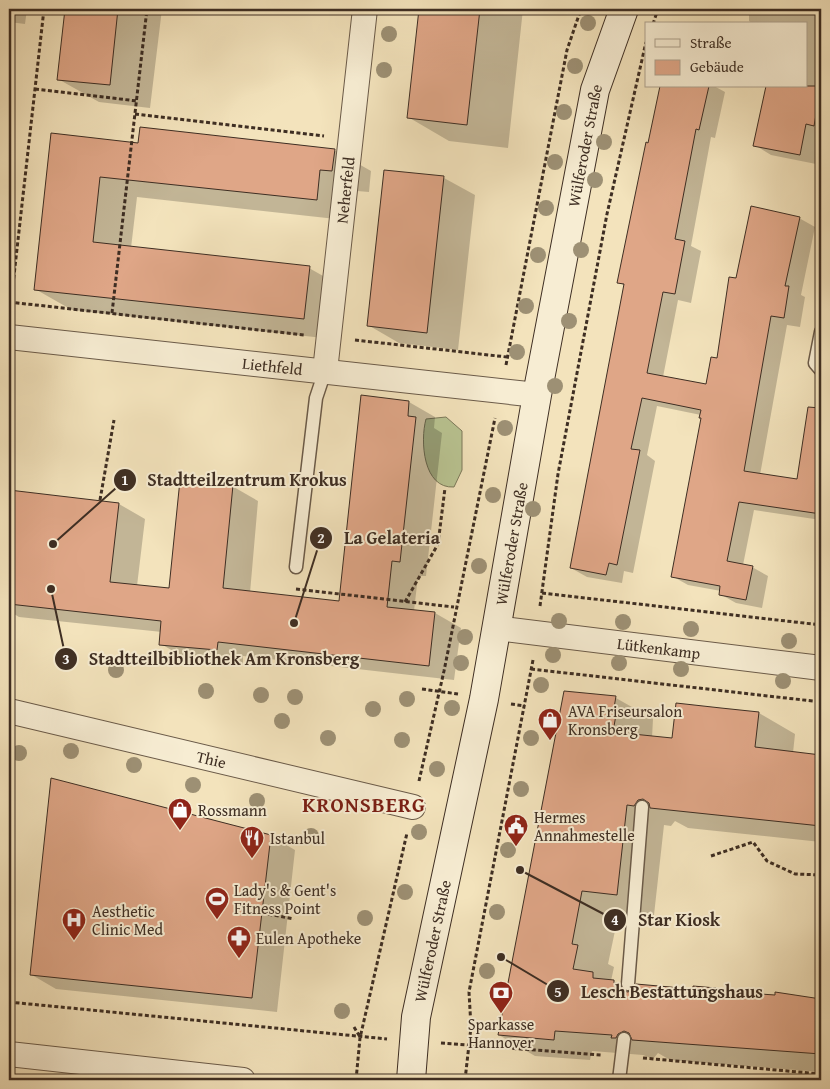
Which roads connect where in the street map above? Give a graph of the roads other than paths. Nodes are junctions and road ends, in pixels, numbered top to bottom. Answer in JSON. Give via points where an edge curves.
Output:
{"nodes":[{"id":1,"x":365,"y":9,"type":"edge"},
{"id":2,"x":624,"y":9,"type":"edge"},
{"id":3,"x":9,"y":326,"type":"edge"},
{"id":4,"x":821,"y":332,"type":"edge"},
{"id":5,"x":821,"y":370,"type":"edge"},
{"id":6,"x":325,"y":371,"type":"junction"},
{"id":7,"x":537,"y":395,"type":"junction"},
{"id":8,"x":296,"y":567,"type":"dead end"},
{"id":9,"x":496,"y":628,"type":"junction"},
{"id":10,"x":821,"y":668,"type":"edge"},
{"id":11,"x":9,"y":712,"type":"edge"},
{"id":12,"x":413,"y":807,"type":"road end"},
{"id":13,"x":642,"y":807,"type":"dead end"},
{"id":14,"x":628,"y":984,"type":"dead end"},
{"id":15,"x":624,"y":1039,"type":"dead end"},
{"id":16,"x":9,"y":1054,"type":"edge"},
{"id":17,"x":244,"y":1080,"type":"edge"},
{"id":18,"x":411,"y":1080,"type":"edge"},
{"id":19,"x":619,"y":1080,"type":"edge"}],
"edges":[{"from":1,"to":6,"type":"street","name":"Neherfeld"},
{"from":2,"to":7,"type":"main road","name":"Wülferoder Straße","via":[[595,90]]},
{"from":3,"to":6,"type":"street","name":"Liethfeld"},
{"from":4,"to":5,"type":"lane","via":[[815,363]]},
{"from":6,"to":7,"type":"street","name":"Liethfeld"},
{"from":6,"to":8,"type":"lane","via":[[316,398]]},
{"from":7,"to":9,"type":"main road","name":"Wülferoder Straße"},
{"from":9,"to":10,"type":"street","name":"Lütkenkamp"},
{"from":9,"to":18,"type":"main road","name":"Wülferoder Straße","via":[[484,699],[416,1017]]},
{"from":11,"to":12,"type":"street","name":"Thie"},
{"from":13,"to":14,"type":"lane"},
{"from":15,"to":19,"type":"lane"},
{"from":16,"to":17,"type":"street"}]}
